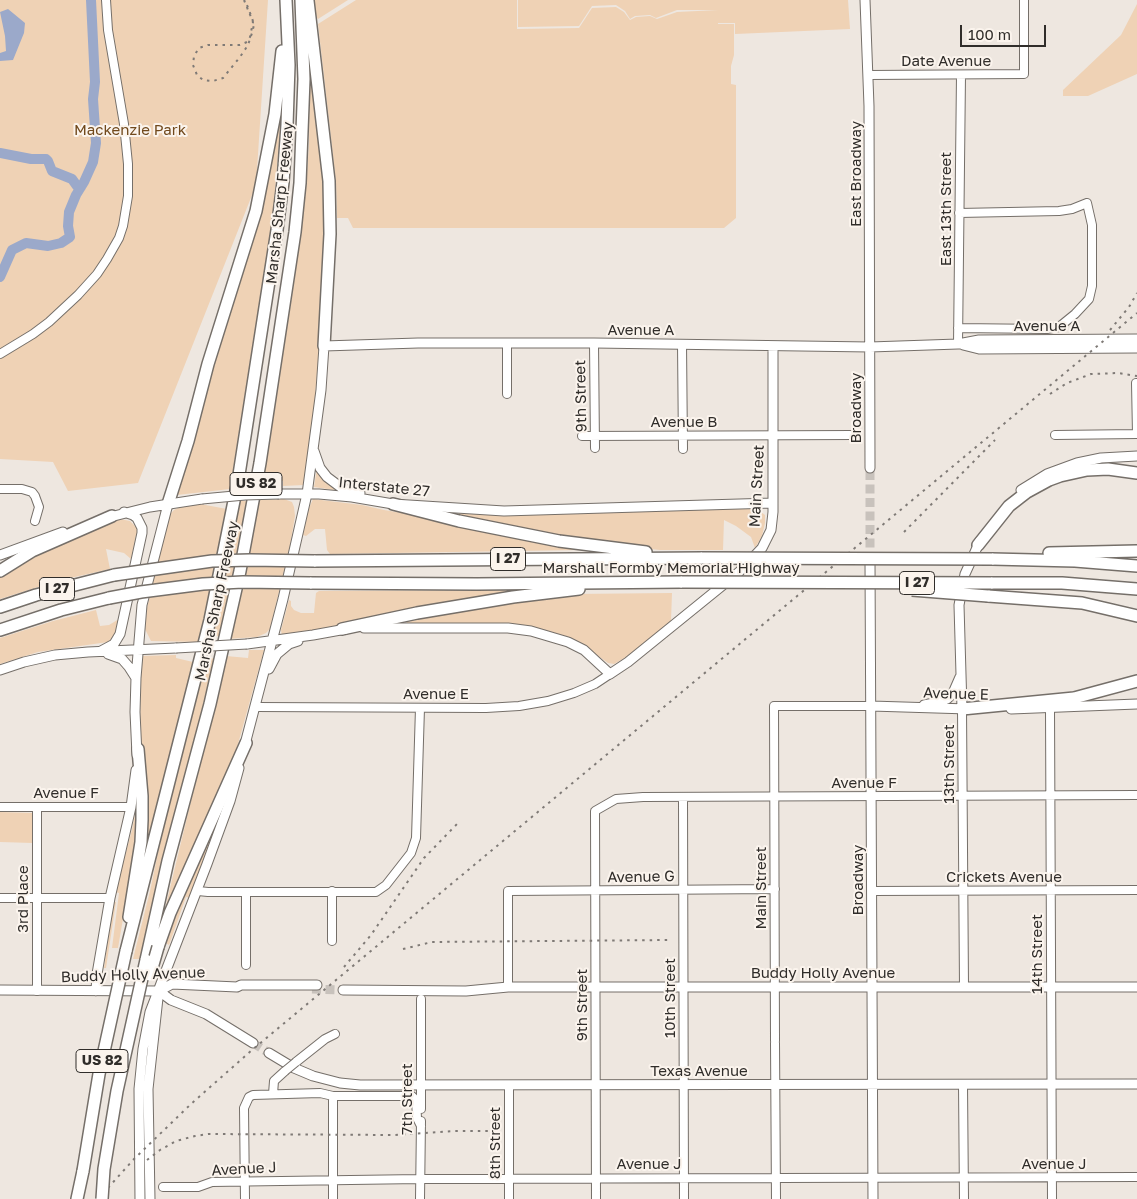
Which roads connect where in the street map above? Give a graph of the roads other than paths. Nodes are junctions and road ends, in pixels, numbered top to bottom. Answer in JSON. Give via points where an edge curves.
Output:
{"nodes":[{"id":1,"x":106,"y":0,"type":"edge"},
{"id":2,"x":301,"y":0,"type":"edge"},
{"id":3,"x":308,"y":0,"type":"edge"},
{"id":4,"x":865,"y":0,"type":"edge"},
{"id":5,"x":1024,"y":0,"type":"edge"},
{"id":6,"x":287,"y":6,"type":"edge"},
{"id":7,"x":960,"y":74,"type":"junction"},
{"id":8,"x":868,"y":75,"type":"junction"},
{"id":9,"x":959,"y":213,"type":"junction"},
{"id":10,"x":958,"y":328,"type":"junction"},
{"id":11,"x":1137,"y":339,"type":"edge"},
{"id":12,"x":594,"y":343,"type":"junction"},
{"id":13,"x":507,"y":344,"type":"junction"},
{"id":14,"x":682,"y":344,"type":"junction"},
{"id":15,"x":958,"y":344,"type":"junction"},
{"id":16,"x":324,"y":346,"type":"junction"},
{"id":17,"x":773,"y":347,"type":"junction"},
{"id":18,"x":870,"y":347,"type":"junction"},
{"id":19,"x":1137,"y":348,"type":"edge"},
{"id":20,"x":0,"y":354,"type":"edge"},
{"id":21,"x":1136,"y":383,"type":"edge"},
{"id":22,"x":507,"y":394,"type":"dead end"},
{"id":23,"x":1137,"y":434,"type":"edge"},
{"id":24,"x":854,"y":435,"type":"dead end"},
{"id":25,"x":1055,"y":435,"type":"dead end"},
{"id":26,"x":582,"y":436,"type":"dead end"},
{"id":27,"x":595,"y":436,"type":"junction"},
{"id":28,"x":682,"y":436,"type":"junction"},
{"id":29,"x":773,"y":436,"type":"junction"},
{"id":30,"x":595,"y":448,"type":"dead end"},
{"id":31,"x":314,"y":449,"type":"junction"},
{"id":32,"x":683,"y":449,"type":"dead end"},
{"id":33,"x":1137,"y":456,"type":"edge"},
{"id":34,"x":870,"y":468,"type":"tunnel mouth"},
{"id":35,"x":1137,"y":473,"type":"edge"},
{"id":36,"x":0,"y":489,"type":"edge"},
{"id":37,"x":307,"y":494,"type":"junction"},
{"id":38,"x":376,"y":501,"type":"junction"},
{"id":39,"x":773,"y":503,"type":"junction"},
{"id":40,"x":168,"y":504,"type":"junction"},
{"id":41,"x":393,"y":504,"type":"junction"},
{"id":42,"x":124,"y":512,"type":"junction"},
{"id":43,"x":112,"y":516,"type":"junction"},
{"id":44,"x":35,"y":521,"type":"dead end"},
{"id":45,"x":978,"y":545,"type":"junction"},
{"id":46,"x":1137,"y":551,"type":"edge"},
{"id":47,"x":0,"y":555,"type":"edge"},
{"id":48,"x":993,"y":557,"type":"junction"},
{"id":49,"x":702,"y":558,"type":"junction"},
{"id":50,"x":870,"y":561,"type":"tunnel mouth"},
{"id":51,"x":1137,"y":566,"type":"edge"},
{"id":52,"x":0,"y":571,"type":"edge"},
{"id":53,"x":635,"y":582,"type":"junction"},
{"id":54,"x":843,"y":583,"type":"junction"},
{"id":55,"x":1137,"y":589,"type":"edge"},
{"id":56,"x":0,"y":606,"type":"edge"},
{"id":57,"x":1137,"y":616,"type":"edge"},
{"id":58,"x":342,"y":629,"type":"junction"},
{"id":59,"x":0,"y":630,"type":"edge"},
{"id":60,"x":313,"y":635,"type":"junction"},
{"id":61,"x":272,"y":642,"type":"junction"},
{"id":62,"x":138,"y":649,"type":"junction"},
{"id":63,"x":100,"y":652,"type":"junction"},
{"id":64,"x":0,"y":670,"type":"edge"},
{"id":65,"x":962,"y":670,"type":"junction"},
{"id":66,"x":610,"y":674,"type":"junction"},
{"id":67,"x":136,"y":678,"type":"junction"},
{"id":68,"x":262,"y":680,"type":"junction"},
{"id":69,"x":1137,"y":681,"type":"edge"},
{"id":70,"x":1137,"y":704,"type":"edge"},
{"id":71,"x":774,"y":706,"type":"joint"},
{"id":72,"x":871,"y":706,"type":"junction"},
{"id":73,"x":919,"y":706,"type":"junction"},
{"id":74,"x":256,"y":707,"type":"junction"},
{"id":75,"x":420,"y":708,"type":"junction"},
{"id":76,"x":962,"y":709,"type":"junction"},
{"id":77,"x":1050,"y":709,"type":"junction"},
{"id":78,"x":246,"y":743,"type":"junction"},
{"id":79,"x":138,"y":749,"type":"junction"},
{"id":80,"x":1051,"y":796,"type":"junction"},
{"id":81,"x":1137,"y":796,"type":"edge"},
{"id":82,"x":683,"y":797,"type":"junction"},
{"id":83,"x":774,"y":797,"type":"junction"},
{"id":84,"x":872,"y":797,"type":"junction"},
{"id":85,"x":963,"y":797,"type":"junction"},
{"id":86,"x":0,"y":807,"type":"edge"},
{"id":87,"x":37,"y":807,"type":"junction"},
{"id":88,"x":131,"y":807,"type":"junction"},
{"id":89,"x":595,"y":811,"type":"joint"},
{"id":90,"x":775,"y":889,"type":"junction"},
{"id":91,"x":683,"y":890,"type":"junction"},
{"id":92,"x":964,"y":890,"type":"junction"},
{"id":93,"x":1051,"y":890,"type":"junction"},
{"id":94,"x":1137,"y":890,"type":"edge"},
{"id":95,"x":198,"y":891,"type":"junction"},
{"id":96,"x":332,"y":891,"type":"junction"},
{"id":97,"x":595,"y":891,"type":"junction"},
{"id":98,"x":872,"y":891,"type":"junction"},
{"id":99,"x":246,"y":892,"type":"junction"},
{"id":100,"x":0,"y":898,"type":"edge"},
{"id":101,"x":37,"y":898,"type":"junction"},
{"id":102,"x":110,"y":898,"type":"junction"},
{"id":103,"x":332,"y":941,"type":"dead end"},
{"id":104,"x":126,"y":951,"type":"junction"},
{"id":105,"x":246,"y":966,"type":"dead end"},
{"id":106,"x":315,"y":987,"type":"tunnel mouth"},
{"id":107,"x":508,"y":987,"type":"junction"},
{"id":108,"x":596,"y":987,"type":"junction"},
{"id":109,"x":684,"y":987,"type":"junction"},
{"id":110,"x":775,"y":987,"type":"junction"},
{"id":111,"x":872,"y":987,"type":"junction"},
{"id":112,"x":964,"y":987,"type":"junction"},
{"id":113,"x":1051,"y":987,"type":"junction"},
{"id":114,"x":1137,"y":987,"type":"edge"},
{"id":115,"x":345,"y":988,"type":"tunnel mouth"},
{"id":116,"x":0,"y":990,"type":"edge"},
{"id":117,"x":96,"y":990,"type":"junction"},
{"id":118,"x":37,"y":991,"type":"junction"},
{"id":119,"x":159,"y":991,"type":"junction"},
{"id":120,"x":421,"y":999,"type":"dead end"},
{"id":121,"x":335,"y":1034,"type":"dead end"},
{"id":122,"x":253,"y":1043,"type":"tunnel mouth"},
{"id":123,"x":268,"y":1053,"type":"tunnel mouth"},
{"id":124,"x":122,"y":1068,"type":"junction"},
{"id":125,"x":1051,"y":1084,"type":"junction"},
{"id":126,"x":1137,"y":1084,"type":"edge"},
{"id":127,"x":596,"y":1085,"type":"junction"},
{"id":128,"x":684,"y":1085,"type":"junction"},
{"id":129,"x":775,"y":1085,"type":"junction"},
{"id":130,"x":872,"y":1085,"type":"junction"},
{"id":131,"x":963,"y":1085,"type":"junction"},
{"id":132,"x":421,"y":1086,"type":"junction"},
{"id":133,"x":508,"y":1086,"type":"junction"},
{"id":134,"x":273,"y":1094,"type":"junction"},
{"id":135,"x":333,"y":1096,"type":"junction"},
{"id":136,"x":421,"y":1126,"type":"junction"},
{"id":137,"x":83,"y":1171,"type":"junction"},
{"id":138,"x":1052,"y":1177,"type":"junction"},
{"id":139,"x":1137,"y":1177,"type":"edge"},
{"id":140,"x":509,"y":1178,"type":"junction"},
{"id":141,"x":596,"y":1178,"type":"junction"},
{"id":142,"x":684,"y":1178,"type":"junction"},
{"id":143,"x":776,"y":1178,"type":"junction"},
{"id":144,"x":873,"y":1178,"type":"junction"},
{"id":145,"x":964,"y":1178,"type":"junction"},
{"id":146,"x":420,"y":1179,"type":"junction"},
{"id":147,"x":333,"y":1180,"type":"junction"},
{"id":148,"x":245,"y":1181,"type":"junction"},
{"id":149,"x":163,"y":1188,"type":"dead end"},
{"id":150,"x":77,"y":1199,"type":"edge"},
{"id":151,"x":81,"y":1199,"type":"edge"},
{"id":152,"x":102,"y":1199,"type":"edge"},
{"id":153,"x":140,"y":1199,"type":"edge"},
{"id":154,"x":150,"y":1199,"type":"edge"},
{"id":155,"x":245,"y":1199,"type":"edge"},
{"id":156,"x":333,"y":1199,"type":"edge"},
{"id":157,"x":420,"y":1199,"type":"edge"},
{"id":158,"x":509,"y":1199,"type":"edge"},
{"id":159,"x":596,"y":1199,"type":"edge"},
{"id":160,"x":684,"y":1199,"type":"edge"},
{"id":161,"x":776,"y":1199,"type":"edge"},
{"id":162,"x":873,"y":1199,"type":"edge"},
{"id":163,"x":964,"y":1199,"type":"edge"},
{"id":164,"x":1052,"y":1199,"type":"edge"}],
"edges":[{"from":1,"to":20,"type":"street","via":[[128,164],[128,196],[123,226],[107,259],[78,295],[49,322]]},
{"from":2,"to":124,"type":"highway","name":"Marsha Sharp Freeway","number":"US 82","bridge":true,"via":[[304,79],[300,183],[260,462],[212,695],[168,861]]},
{"from":3,"to":16,"type":"highway","via":[[329,181],[330,234]]},
{"from":4,"to":8,"type":"main road","name":"East Broadway"},
{"from":5,"to":7,"type":"street","name":"Date Avenue","via":[[1024,74]]},
{"from":6,"to":40,"type":"highway","via":[[275,114],[256,211]]},
{"from":6,"to":104,"type":"highway","name":"Marsha Sharp Freeway","number":"US 82","via":[[289,65],[282,182],[238,481],[210,620]]},
{"from":7,"to":8,"type":"street","name":"Date Avenue"},
{"from":7,"to":9,"type":"street","name":"East 13th Street"},
{"from":8,"to":18,"type":"main road","name":"East Broadway"},
{"from":9,"to":10,"type":"street","name":"East 13th Street"},
{"from":9,"to":10,"type":"street","via":[[1059,211],[1087,203],[1092,225],[1091,293],[1075,314],[1059,327]]},
{"from":10,"to":15,"type":"street","name":"East 13th Street"},
{"from":11,"to":15,"type":"main road","name":"Avenue A","via":[[979,340]]},
{"from":12,"to":13,"type":"main road","name":"Avenue A"},
{"from":12,"to":14,"type":"main road","name":"Avenue A"},
{"from":12,"to":27,"type":"street","name":"9th Street"},
{"from":13,"to":16,"type":"main road","name":"Avenue A"},
{"from":13,"to":22,"type":"street"},
{"from":14,"to":17,"type":"main road","name":"Avenue A"},
{"from":14,"to":28,"type":"street"},
{"from":15,"to":18,"type":"main road","name":"Avenue A"},
{"from":15,"to":19,"type":"main road","name":"Avenue A","via":[[979,349]]},
{"from":16,"to":31,"type":"main road"},
{"from":17,"to":18,"type":"main road","name":"Avenue A"},
{"from":17,"to":29,"type":"main road","name":"Main Street"},
{"from":18,"to":34,"type":"main road","name":"Broadway"},
{"from":21,"to":23,"type":"street"},
{"from":23,"to":25,"type":"street"},
{"from":24,"to":29,"type":"street","name":"Avenue B"},
{"from":26,"to":27,"type":"street","name":"Avenue B"},
{"from":27,"to":28,"type":"street","name":"Avenue B"},
{"from":27,"to":30,"type":"street","name":"9th Street"},
{"from":28,"to":29,"type":"street","name":"Avenue B"},
{"from":28,"to":32,"type":"street"},
{"from":29,"to":39,"type":"main road","name":"Main Street"},
{"from":31,"to":37,"type":"main road"},
{"from":31,"to":38,"type":"main road","via":[[320,468],[333,483]]},
{"from":33,"to":45,"type":"main road","via":[[1087,460],[1035,481],[1002,508]]},
{"from":35,"to":45,"type":"highway","via":[[1087,470],[1050,480],[1010,506]]},
{"from":36,"to":44,"type":"street","via":[[32,492],[39,507]]},
{"from":37,"to":38,"type":"main road","name":"Interstate 27"},
{"from":37,"to":40,"type":"main road","name":"Interstate 27","bridge":true,"via":[[245,495]]},
{"from":37,"to":61,"type":"main road"},
{"from":38,"to":41,"type":"main road","name":"Interstate 27"},
{"from":39,"to":41,"type":"main road","name":"Interstate 27","via":[[504,511]]},
{"from":39,"to":66,"type":"main road","name":"Main Street","via":[[771,530],[762,548],[732,577]]},
{"from":40,"to":42,"type":"main road","name":"Interstate 27"},
{"from":40,"to":62,"type":"main road","via":[[142,605]]},
{"from":41,"to":49,"type":"highway","via":[[575,544]]},
{"from":42,"to":43,"type":"main road","name":"Interstate 27"},
{"from":42,"to":63,"type":"main road","via":[[137,518],[142,533],[120,634],[114,644]]},
{"from":43,"to":47,"type":"main road","name":"Interstate 27"},
{"from":43,"to":52,"type":"highway","via":[[32,551]]},
{"from":45,"to":65,"type":"main road","name":"13th Street","via":[[965,574],[960,596]]},
{"from":46,"to":48,"type":"highway"},
{"from":48,"to":49,"type":"highway","name":"Marshall Formby Memorial Highway","number":"I 27","bridge":true},
{"from":48,"to":51,"type":"highway"},
{"from":49,"to":56,"type":"highway","name":"Marshall Formby Memorial Highway","number":"I 27","bridge":true,"via":[[212,562],[114,575]]},
{"from":50,"to":72,"type":"main road","name":"Broadway"},
{"from":53,"to":54,"type":"highway","name":"Marshall Formby Memorial Highway","number":"I 27","bridge":true},
{"from":53,"to":58,"type":"highway","via":[[512,597]]},
{"from":53,"to":59,"type":"highway","name":"Marshall Formby Memorial Highway","number":"I 27","bridge":true,"via":[[203,584],[109,598]]},
{"from":54,"to":55,"type":"highway","name":"Marshall Formby Memorial Highway","number":"I 27","bridge":true,"via":[[1062,583]]},
{"from":54,"to":57,"type":"highway","bridge":true,"via":[[1082,603]]},
{"from":58,"to":60,"type":"main road"},
{"from":58,"to":66,"type":"main road","via":[[499,628],[531,631],[584,650]]},
{"from":60,"to":61,"type":"main road"},
{"from":60,"to":68,"type":"main road","via":[[289,644],[277,654]]},
{"from":61,"to":62,"type":"main road","bridge":true},
{"from":61,"to":68,"type":"main road"},
{"from":62,"to":63,"type":"main road"},
{"from":62,"to":67,"type":"main road"},
{"from":63,"to":64,"type":"main road","via":[[55,655]]},
{"from":63,"to":67,"type":"main road","via":[[122,659]]},
{"from":65,"to":73,"type":"main road","via":[[953,693],[947,699]]},
{"from":65,"to":76,"type":"main road","name":"13th Street"},
{"from":66,"to":75,"type":"street","name":"Avenue E","via":[[595,684],[548,701],[519,706]]},
{"from":67,"to":79,"type":"main road"},
{"from":68,"to":74,"type":"main road"},
{"from":69,"to":76,"type":"highway","via":[[1074,698]]},
{"from":70,"to":77,"type":"main road","name":"Avenue E"},
{"from":71,"to":72,"type":"street","name":"Avenue E"},
{"from":71,"to":83,"type":"street","name":"Main Street"},
{"from":72,"to":73,"type":"main road","name":"Avenue E"},
{"from":72,"to":84,"type":"main road","name":"Broadway"},
{"from":73,"to":76,"type":"main road","name":"Avenue E"},
{"from":74,"to":75,"type":"street","name":"Avenue E"},
{"from":74,"to":78,"type":"main road"},
{"from":75,"to":96,"type":"street","via":[[416,838],[411,853],[386,885],[376,892]]},
{"from":76,"to":77,"type":"main road","name":"Avenue E"},
{"from":76,"to":85,"type":"street","name":"13th Street"},
{"from":77,"to":80,"type":"street","name":"14th Street"},
{"from":78,"to":95,"type":"main road","via":[[230,801]]},
{"from":78,"to":124,"type":"highway","bridge":true,"via":[[170,914]]},
{"from":79,"to":88,"type":"main road"},
{"from":79,"to":104,"type":"highway","via":[[141,842]]},
{"from":80,"to":81,"type":"street","name":"Avenue F"},
{"from":80,"to":85,"type":"street","name":"Avenue F"},
{"from":80,"to":93,"type":"street","name":"14th Street"},
{"from":82,"to":83,"type":"street","name":"Avenue F"},
{"from":82,"to":89,"type":"street","name":"Avenue F","via":[[616,799]]},
{"from":82,"to":91,"type":"street","name":"10th Street"},
{"from":83,"to":84,"type":"street","name":"Avenue F"},
{"from":83,"to":90,"type":"street","name":"Main Street"},
{"from":84,"to":85,"type":"street","name":"Avenue F"},
{"from":84,"to":98,"type":"main road","name":"Broadway"},
{"from":85,"to":92,"type":"street","name":"13th Street"},
{"from":86,"to":87,"type":"street","name":"Avenue F"},
{"from":87,"to":88,"type":"street","name":"Avenue F"},
{"from":87,"to":101,"type":"street","name":"3rd Place"},
{"from":88,"to":102,"type":"main road"},
{"from":89,"to":97,"type":"street","name":"9th Street"},
{"from":90,"to":91,"type":"street","name":"Avenue G"},
{"from":90,"to":110,"type":"street","name":"Main Street"},
{"from":91,"to":97,"type":"street","name":"Avenue G"},
{"from":91,"to":109,"type":"street","name":"10th Street"},
{"from":92,"to":93,"type":"street","name":"Crickets Avenue"},
{"from":92,"to":98,"type":"street","name":"Crickets Avenue"},
{"from":92,"to":112,"type":"street","name":"13th Street"},
{"from":93,"to":94,"type":"street","name":"Crickets Avenue"},
{"from":93,"to":113,"type":"street","name":"14th Street"},
{"from":95,"to":99,"type":"street"},
{"from":95,"to":119,"type":"main road"},
{"from":96,"to":99,"type":"street"},
{"from":96,"to":103,"type":"street"},
{"from":97,"to":107,"type":"street","name":"Avenue G","via":[[508,891]]},
{"from":97,"to":108,"type":"street","name":"9th Street"},
{"from":98,"to":111,"type":"main road","name":"Broadway"},
{"from":99,"to":105,"type":"street"},
{"from":100,"to":101,"type":"street"},
{"from":101,"to":102,"type":"street"},
{"from":101,"to":118,"type":"street","name":"3rd Place"},
{"from":102,"to":117,"type":"main road"},
{"from":104,"to":137,"type":"highway","name":"Marsha Sharp Freeway","number":"US 82","bridge":true,"via":[[99,1074]]},
{"from":106,"to":119,"type":"main road","name":"Buddy Holly Avenue","via":[[172,984]]},
{"from":107,"to":108,"type":"main road","name":"Buddy Holly Avenue"},
{"from":107,"to":115,"type":"main road","name":"Buddy Holly Avenue"},
{"from":108,"to":109,"type":"main road","name":"Buddy Holly Avenue"},
{"from":108,"to":127,"type":"street","name":"9th Street"},
{"from":109,"to":110,"type":"main road","name":"Buddy Holly Avenue"},
{"from":109,"to":128,"type":"street","name":"10th Street"},
{"from":110,"to":111,"type":"main road","name":"Buddy Holly Avenue"},
{"from":110,"to":129,"type":"street","name":"Main Street"},
{"from":111,"to":112,"type":"main road","name":"Buddy Holly Avenue"},
{"from":111,"to":130,"type":"main road","name":"Broadway"},
{"from":112,"to":113,"type":"main road","name":"Buddy Holly Avenue"},
{"from":113,"to":114,"type":"main road","name":"Buddy Holly Avenue"},
{"from":113,"to":125,"type":"street","name":"14th Street"},
{"from":116,"to":118,"type":"main road","name":"Buddy Holly Avenue"},
{"from":117,"to":118,"type":"main road","name":"Buddy Holly Avenue"},
{"from":117,"to":119,"type":"main road","name":"Buddy Holly Avenue"},
{"from":119,"to":122,"type":"main road","via":[[171,1000],[206,1014]]},
{"from":119,"to":153,"type":"main road","via":[[150,1012],[140,1072]]},
{"from":119,"to":154,"type":"main road","via":[[148,1090]]},
{"from":120,"to":132,"type":"street","name":"7th Street"},
{"from":121,"to":134,"type":"street","bridge":true,"via":[[274,1081]]},
{"from":123,"to":132,"type":"main road","name":"Texas Avenue","via":[[299,1070],[335,1082]]},
{"from":124,"to":152,"type":"highway","name":"Marsha Sharp Freeway","bridge":true,"via":[[104,1169]]},
{"from":125,"to":126,"type":"main road","name":"Texas Avenue"},
{"from":125,"to":131,"type":"main road","name":"Texas Avenue"},
{"from":125,"to":138,"type":"street","name":"14th Street"},
{"from":127,"to":128,"type":"main road","name":"Texas Avenue"},
{"from":127,"to":133,"type":"main road","name":"Texas Avenue"},
{"from":127,"to":141,"type":"street","name":"9th Street"},
{"from":128,"to":129,"type":"main road","name":"Texas Avenue"},
{"from":128,"to":142,"type":"street","name":"10th Street"},
{"from":129,"to":130,"type":"main road","name":"Texas Avenue"},
{"from":129,"to":143,"type":"street","name":"Main Street"},
{"from":130,"to":131,"type":"main road","name":"Texas Avenue"},
{"from":130,"to":144,"type":"main road","name":"Broadway"},
{"from":131,"to":145,"type":"street"},
{"from":132,"to":133,"type":"main road","name":"Texas Avenue"},
{"from":132,"to":136,"type":"street","name":"7th Street"},
{"from":133,"to":140,"type":"street","name":"8th Street"},
{"from":134,"to":135,"type":"street"},
{"from":134,"to":148,"type":"street","via":[[256,1094],[246,1104]]},
{"from":135,"to":136,"type":"street","via":[[412,1096],[416,1100]]},
{"from":135,"to":147,"type":"street"},
{"from":136,"to":146,"type":"street","name":"7th Street"},
{"from":137,"to":150,"type":"highway"},
{"from":137,"to":151,"type":"highway","name":"Marsha Sharp Freeway","number":"US 82"},
{"from":138,"to":139,"type":"street","name":"Avenue J"},
{"from":138,"to":145,"type":"street","name":"Avenue J"},
{"from":138,"to":164,"type":"street","name":"14th Street"},
{"from":140,"to":141,"type":"street","name":"Avenue J"},
{"from":140,"to":146,"type":"street","name":"Avenue J"},
{"from":140,"to":158,"type":"street","name":"8th Street"},
{"from":141,"to":142,"type":"street","name":"Avenue J"},
{"from":141,"to":159,"type":"street","name":"9th Street"},
{"from":142,"to":143,"type":"street","name":"Avenue J"},
{"from":142,"to":160,"type":"street","name":"10th Street"},
{"from":143,"to":144,"type":"street","name":"Avenue J"},
{"from":143,"to":161,"type":"street","name":"Main Street"},
{"from":144,"to":145,"type":"street","name":"Avenue J"},
{"from":144,"to":162,"type":"main road","name":"Broadway"},
{"from":145,"to":163,"type":"street"},
{"from":146,"to":147,"type":"street","name":"Avenue J"},
{"from":146,"to":157,"type":"street","name":"7th Street"},
{"from":147,"to":148,"type":"street","name":"Avenue J"},
{"from":147,"to":156,"type":"street"},
{"from":148,"to":149,"type":"street","name":"Avenue J"},
{"from":148,"to":155,"type":"street"}]}
